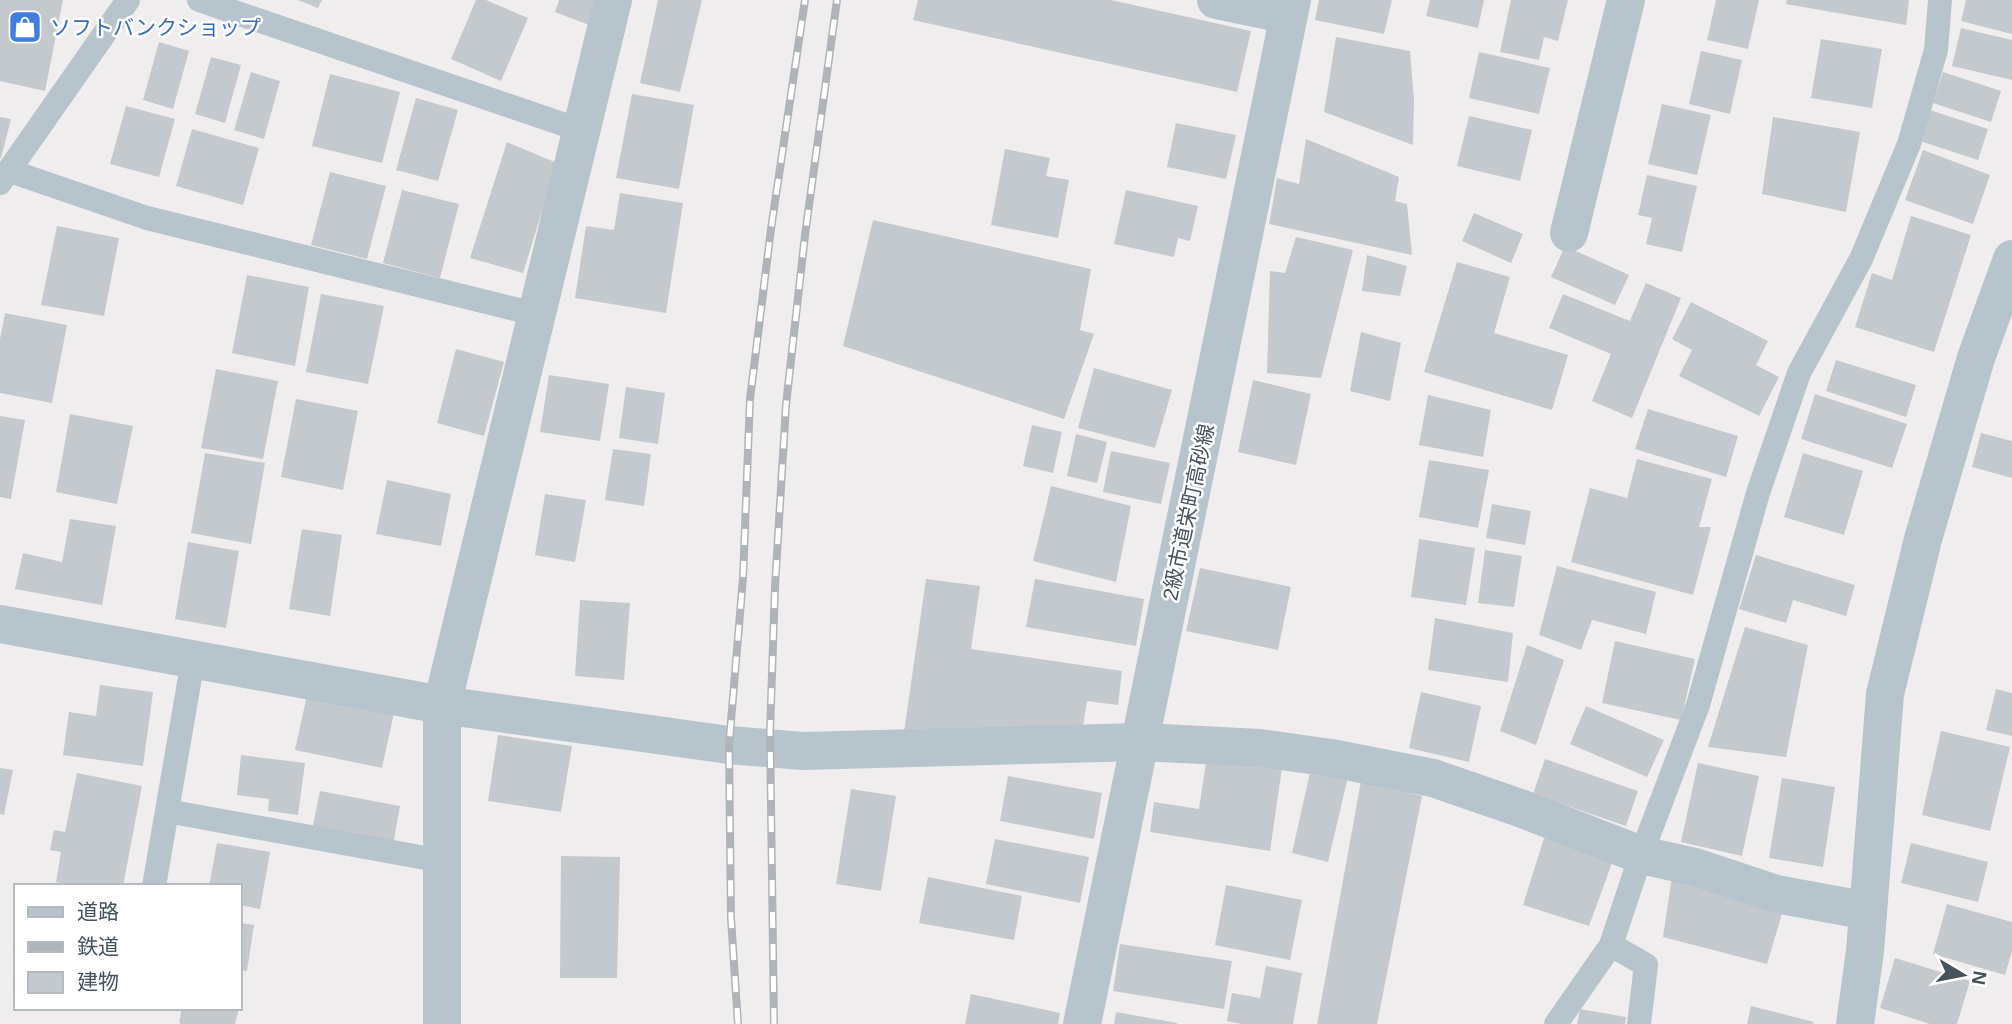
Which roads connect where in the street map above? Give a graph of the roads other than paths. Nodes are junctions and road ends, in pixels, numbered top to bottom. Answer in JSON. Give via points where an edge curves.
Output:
{"nodes":[{"id":1,"x":128,"y":0,"type":"edge"},
{"id":2,"x":199,"y":0,"type":"edge"},
{"id":3,"x":612,"y":0,"type":"edge"},
{"id":4,"x":1216,"y":0,"type":"edge"},
{"id":5,"x":1626,"y":0,"type":"edge"},
{"id":6,"x":1940,"y":0,"type":"edge"},
{"id":7,"x":1290,"y":8,"type":"edge"},
{"id":8,"x":580,"y":130,"type":"junction"},
{"id":9,"x":5,"y":177,"type":"edge"},
{"id":10,"x":1569,"y":233,"type":"dead end"},
{"id":11,"x":2012,"y":260,"type":"edge"},
{"id":12,"x":535,"y":314,"type":"junction"},
{"id":13,"x":0,"y":624,"type":"edge"},
{"id":14,"x":193,"y":660,"type":"junction"},
{"id":15,"x":442,"y":705,"type":"junction"},
{"id":16,"x":1141,"y":742,"type":"junction"},
{"id":17,"x":167,"y":811,"type":"junction"},
{"id":18,"x":1641,"y":855,"type":"junction"},
{"id":19,"x":442,"y":861,"type":"junction"},
{"id":20,"x":154,"y":884,"type":"edge"},
{"id":21,"x":1868,"y":911,"type":"junction"},
{"id":22,"x":1611,"y":945,"type":"junction"},
{"id":23,"x":442,"y":1024,"type":"edge"},
{"id":24,"x":1082,"y":1024,"type":"edge"},
{"id":25,"x":1556,"y":1024,"type":"edge"},
{"id":26,"x":1639,"y":1024,"type":"edge"},
{"id":27,"x":1855,"y":1024,"type":"edge"}],
"edges":[{"from":1,"to":9,"type":"lane"},
{"from":2,"to":8,"type":"lane"},
{"from":3,"to":8,"type":"street"},
{"from":4,"to":7,"type":"street"},
{"from":5,"to":10,"type":"street"},
{"from":6,"to":18,"type":"lane","via":[[1936,50],[1909,144],[1861,259],[1799,373],[1758,493],[1698,705]]},
{"from":7,"to":16,"type":"street","name":"2級市道栄町高砂線"},
{"from":8,"to":12,"type":"street"},
{"from":9,"to":12,"type":"lane","via":[[147,218]]},
{"from":11,"to":21,"type":"street","via":[[1976,358],[1885,694]]},
{"from":12,"to":15,"type":"street"},
{"from":13,"to":14,"type":"street"},
{"from":14,"to":15,"type":"street"},
{"from":14,"to":17,"type":"lane"},
{"from":15,"to":16,"type":"street","via":[[803,751]]},
{"from":15,"to":19,"type":"street"},
{"from":16,"to":18,"type":"street","via":[[1260,748],[1433,778]]},
{"from":16,"to":24,"type":"street","name":"2級市道栄町高砂線"},
{"from":17,"to":19,"type":"lane"},
{"from":17,"to":20,"type":"lane"},
{"from":18,"to":21,"type":"street","via":[[1776,894]]},
{"from":18,"to":22,"type":"lane"},
{"from":19,"to":23,"type":"street"},
{"from":21,"to":27,"type":"street"},
{"from":22,"to":25,"type":"lane"},
{"from":22,"to":26,"type":"lane","via":[[1646,965]]}]}
